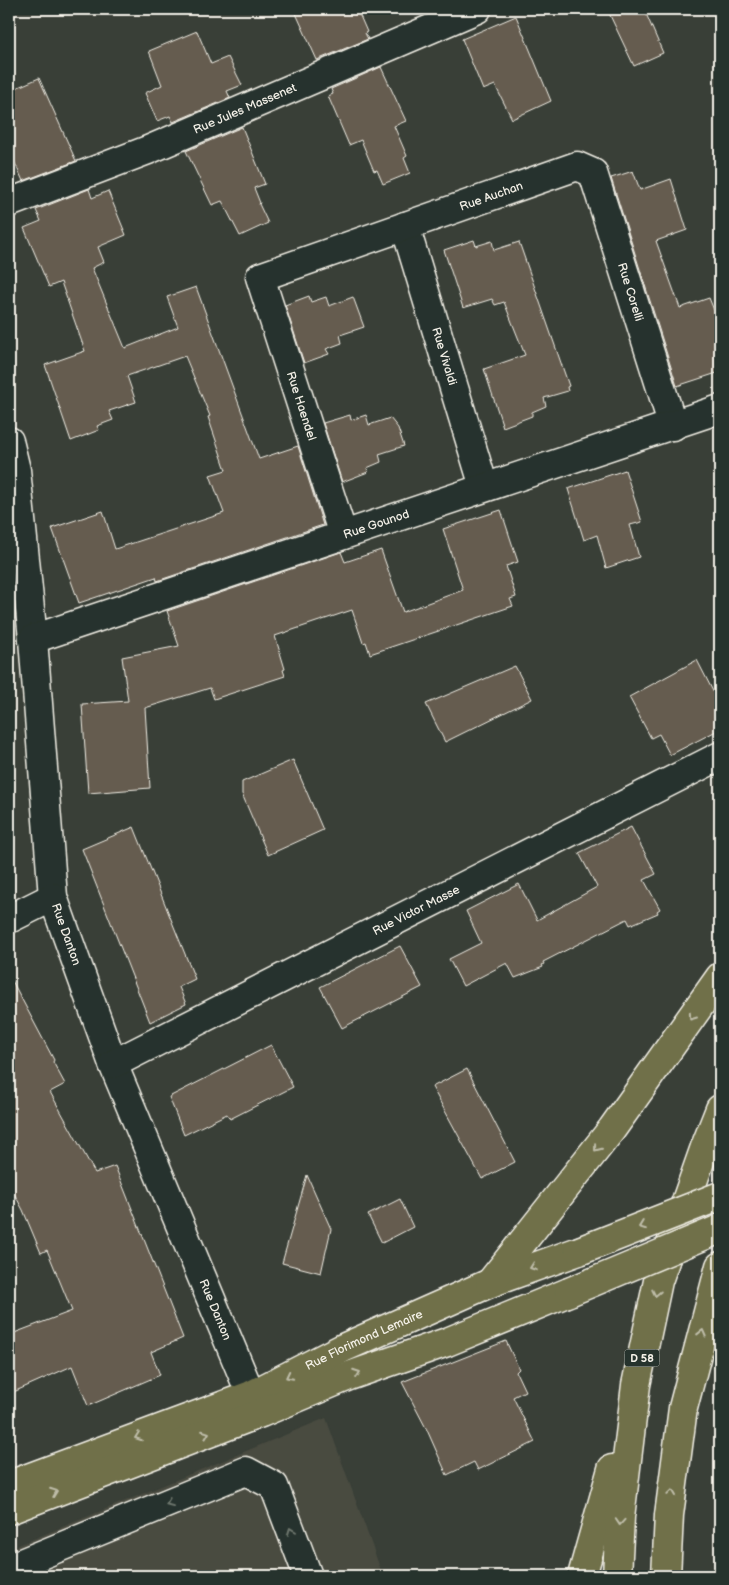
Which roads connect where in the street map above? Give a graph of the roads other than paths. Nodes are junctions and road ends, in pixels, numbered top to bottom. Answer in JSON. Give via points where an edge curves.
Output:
{"nodes":[{"id":1,"x":477,"y":9,"type":"edge"},
{"id":2,"x":577,"y":166,"type":"joint"},
{"id":3,"x":9,"y":203,"type":"edge"},
{"id":4,"x":405,"y":226,"type":"junction"},
{"id":5,"x":720,"y":409,"type":"edge"},
{"id":6,"x":673,"y":426,"type":"junction"},
{"id":7,"x":9,"y":441,"type":"edge"},
{"id":8,"x":484,"y":487,"type":"junction"},
{"id":9,"x":342,"y":535,"type":"junction"},
{"id":10,"x":24,"y":630,"type":"edge"},
{"id":11,"x":720,"y":756,"type":"edge"},
{"id":12,"x":53,"y":897,"type":"junction"},
{"id":13,"x":9,"y":919,"type":"edge"},
{"id":14,"x":720,"y":977,"type":"edge"},
{"id":15,"x":113,"y":1064,"type":"junction"},
{"id":16,"x":720,"y":1109,"type":"edge"},
{"id":17,"x":720,"y":1196,"type":"edge"},
{"id":18,"x":720,"y":1229,"type":"edge"},
{"id":19,"x":720,"y":1266,"type":"edge"},
{"id":20,"x":490,"y":1283,"type":"junction"},
{"id":21,"x":636,"y":1385,"type":"junction"},
{"id":22,"x":252,"y":1395,"type":"junction"},
{"id":23,"x":9,"y":1485,"type":"edge"},
{"id":24,"x":9,"y":1510,"type":"edge"},
{"id":25,"x":9,"y":1568,"type":"edge"},
{"id":26,"x":308,"y":1576,"type":"edge"},
{"id":27,"x":582,"y":1576,"type":"edge"},
{"id":28,"x":617,"y":1576,"type":"edge"},
{"id":29,"x":666,"y":1576,"type":"edge"}],
"edges":[{"from":1,"to":3,"type":"street","name":"Rue Jules Massenet","via":[[148,150]]},
{"from":2,"to":4,"type":"street","name":"Rue Auchan"},
{"from":2,"to":6,"type":"street","name":"Rue Corelli","via":[[592,173]]},
{"from":4,"to":8,"type":"street","name":"Rue Vivaldi"},
{"from":4,"to":9,"type":"street","name":"Rue Haendel","via":[[260,277]]},
{"from":5,"to":6,"type":"street","name":"Rue Gounod"},
{"from":6,"to":8,"type":"street","name":"Rue Gounod"},
{"from":7,"to":10,"type":"street","name":"Rue Danton","via":[[16,470]]},
{"from":8,"to":9,"type":"street","name":"Rue Gounod"},
{"from":9,"to":10,"type":"street","name":"Rue Gounod"},
{"from":10,"to":12,"type":"street","name":"Rue Danton"},
{"from":11,"to":15,"type":"street","name":"Rue Victor Masse"},
{"from":12,"to":13,"type":"street"},
{"from":12,"to":15,"type":"street","name":"Rue Danton"},
{"from":14,"to":20,"type":"main road","one_way":true,"via":[[612,1129]]},
{"from":15,"to":22,"type":"street","name":"Rue Danton"},
{"from":16,"to":21,"type":"main road","number":"D 58","one_way":true,"via":[[658,1282]]},
{"from":17,"to":20,"type":"main road","name":"Rue Florimond Lemaire","one_way":true,"bridge":true},
{"from":24,"to":18,"type":"main road","name":"Rue Florimond Lemaire","one_way":true,"bridge":true,"via":[[350,1376],[447,1342]]},
{"from":29,"to":19,"type":"main road","one_way":true,"via":[[669,1515],[683,1408]]},
{"from":20,"to":22,"type":"main road","name":"Rue Florimond Lemaire","one_way":true,"via":[[343,1348]]},
{"from":21,"to":27,"type":"main road"},
{"from":21,"to":28,"type":"main road","number":"D 58","one_way":true,"via":[[620,1517]]},
{"from":22,"to":23,"type":"main road","name":"Rue Florimond Lemaire","one_way":true},
{"from":26,"to":25,"type":"street","one_way":true,"via":[[274,1486],[246,1471]]}]}
